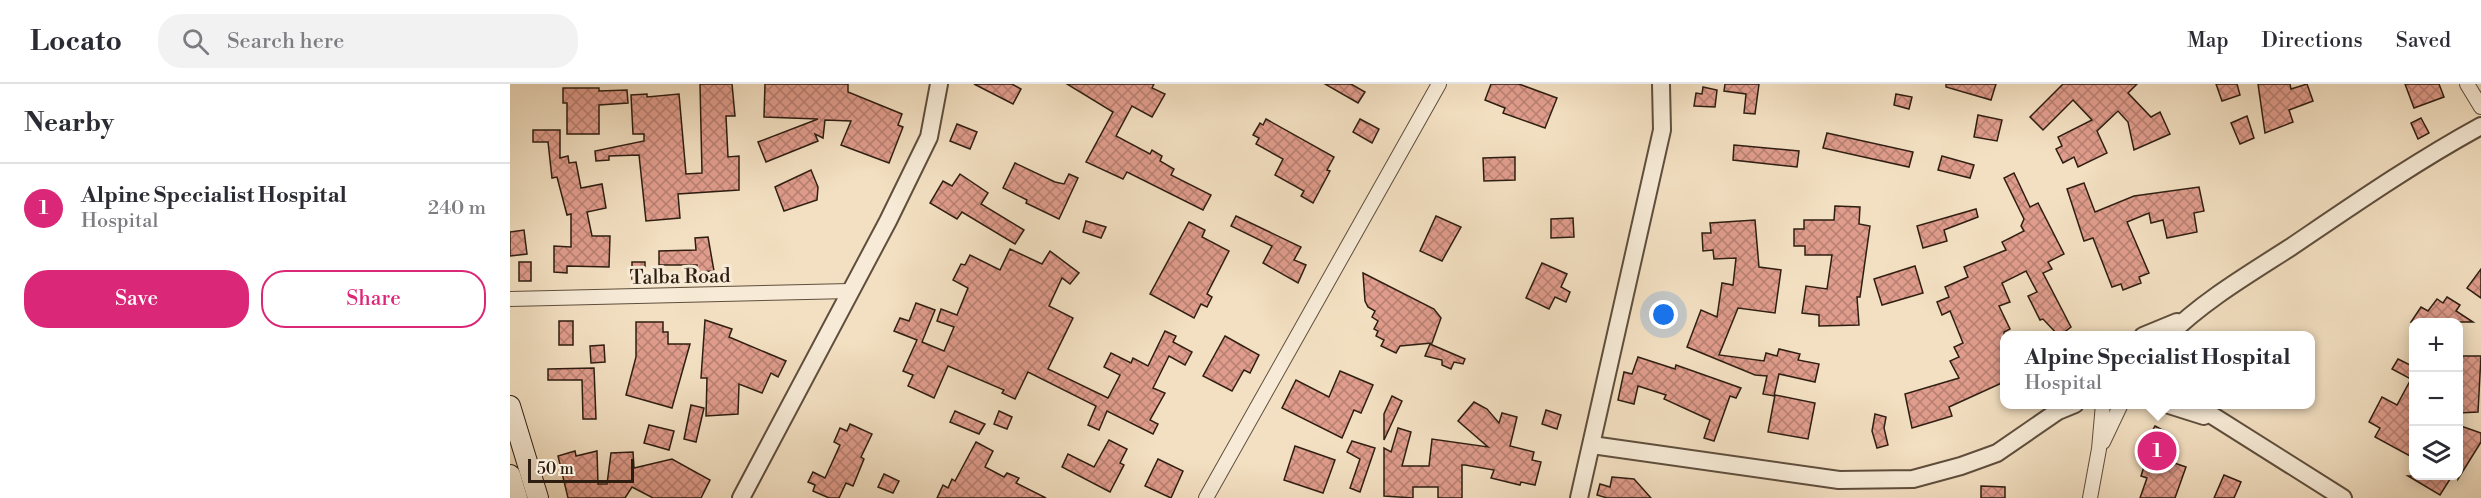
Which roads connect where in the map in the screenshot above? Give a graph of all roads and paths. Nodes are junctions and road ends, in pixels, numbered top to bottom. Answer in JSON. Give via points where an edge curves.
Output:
{"nodes":[{"id":1,"x":939,"y":84,"type":"edge"},
{"id":2,"x":1439,"y":84,"type":"edge"},
{"id":3,"x":1661,"y":84,"type":"edge"},
{"id":4,"x":2467,"y":84,"type":"edge"},
{"id":5,"x":2481,"y":107,"type":"edge"},
{"id":6,"x":2481,"y":126,"type":"edge"},
{"id":7,"x":850,"y":291,"type":"junction"},
{"id":8,"x":510,"y":299,"type":"edge"},
{"id":9,"x":2184,"y":319,"type":"junction"},
{"id":10,"x":2155,"y":331,"type":"edge"},
{"id":11,"x":2173,"y":331,"type":"edge"},
{"id":12,"x":510,"y":406,"type":"edge"},
{"id":13,"x":2059,"y":409,"type":"edge"},
{"id":14,"x":2103,"y":409,"type":"edge"},
{"id":15,"x":2119,"y":409,"type":"edge"},
{"id":16,"x":2180,"y":409,"type":"edge"},
{"id":17,"x":2200,"y":409,"type":"edge"},
{"id":18,"x":2217,"y":420,"type":"junction"},
{"id":19,"x":1592,"y":445,"type":"junction"},
{"id":20,"x":2099,"y":449,"type":"junction"},
{"id":21,"x":510,"y":475,"type":"edge"},
{"id":22,"x":517,"y":498,"type":"edge"},
{"id":23,"x":538,"y":498,"type":"edge"},
{"id":24,"x":741,"y":498,"type":"edge"},
{"id":25,"x":1206,"y":498,"type":"edge"},
{"id":26,"x":1579,"y":498,"type":"edge"},
{"id":27,"x":2090,"y":498,"type":"edge"},
{"id":28,"x":2343,"y":498,"type":"edge"}],
"edges":[{"from":1,"to":7,"type":"street","via":[[929,137]]},
{"from":2,"to":25,"type":"street"},
{"from":3,"to":19,"type":"street","via":[[1662,130]]},
{"from":4,"to":5,"type":"street"},
{"from":6,"to":9,"type":"street","via":[[2412,166]]},
{"from":7,"to":8,"type":"street","name":"Talba Road"},
{"from":7,"to":24,"type":"street"},
{"from":9,"to":10,"type":"street"},
{"from":9,"to":11,"type":"street"},
{"from":12,"to":23,"type":"main road"},
{"from":13,"to":19,"type":"street","via":[[1996,453],[1913,479],[1839,480]]},
{"from":14,"to":20,"type":"street"},
{"from":15,"to":20,"type":"street"},
{"from":16,"to":18,"type":"street"},
{"from":17,"to":18,"type":"street"},
{"from":18,"to":28,"type":"street"},
{"from":19,"to":26,"type":"street"},
{"from":20,"to":27,"type":"street"},
{"from":21,"to":22,"type":"main road"}]}
